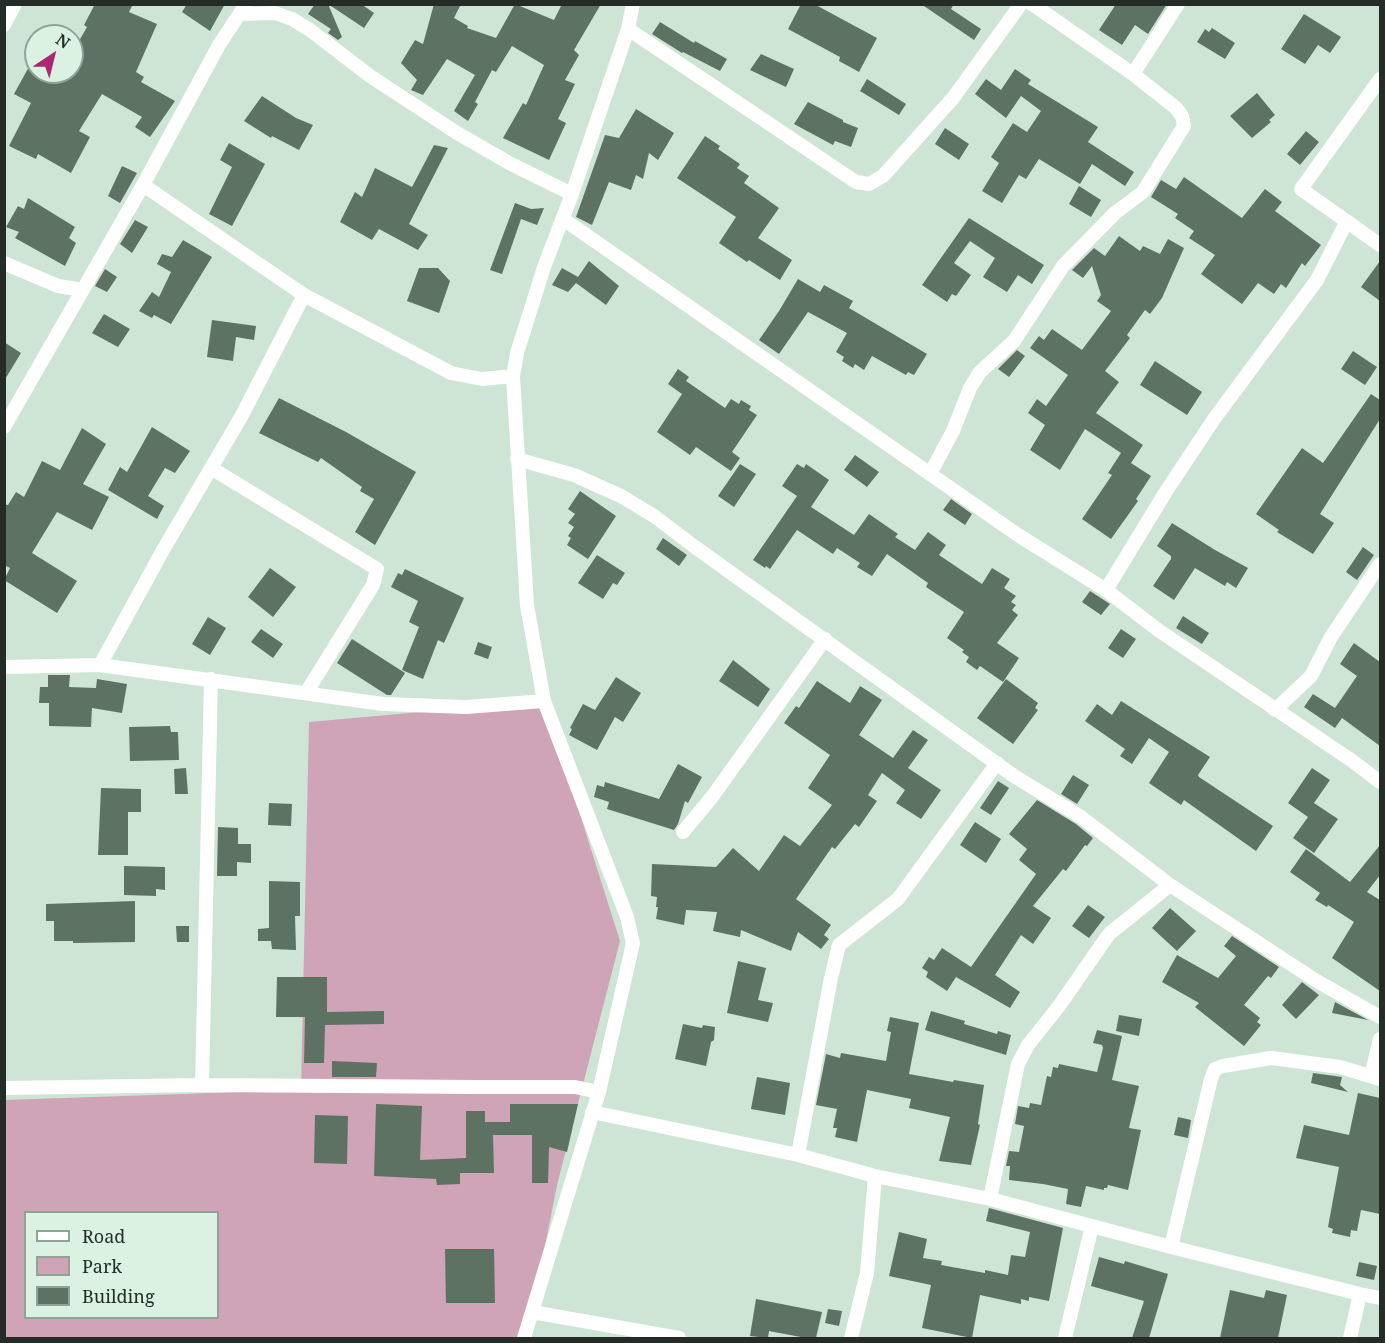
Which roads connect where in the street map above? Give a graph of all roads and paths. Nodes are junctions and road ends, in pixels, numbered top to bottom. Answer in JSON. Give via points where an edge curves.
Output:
{"nodes":[{"id":1,"x":15,"y":4,"type":"edge"},
{"id":2,"x":633,"y":4,"type":"edge"},
{"id":3,"x":1022,"y":4,"type":"edge"},
{"id":4,"x":1032,"y":4,"type":"edge"},
{"id":5,"x":1178,"y":4,"type":"edge"},
{"id":6,"x":243,"y":9,"type":"edge"},
{"id":7,"x":4,"y":25,"type":"edge"},
{"id":8,"x":628,"y":29,"type":"junction"},
{"id":9,"x":1133,"y":74,"type":"junction"},
{"id":10,"x":1380,"y":79,"type":"edge"},
{"id":11,"x":143,"y":186,"type":"junction"},
{"id":12,"x":572,"y":194,"type":"junction"},
{"id":13,"x":563,"y":219,"type":"junction"},
{"id":14,"x":1347,"y":221,"type":"junction"},
{"id":15,"x":1380,"y":244,"type":"edge"},
{"id":16,"x":4,"y":263,"type":"edge"},
{"id":17,"x":83,"y":290,"type":"junction"},
{"id":18,"x":304,"y":295,"type":"junction"},
{"id":19,"x":513,"y":376,"type":"junction"},
{"id":20,"x":4,"y":427,"type":"edge"},
{"id":21,"x":517,"y":459,"type":"junction"},
{"id":22,"x":211,"y":468,"type":"junction"},
{"id":23,"x":931,"y":472,"type":"junction"},
{"id":24,"x":1380,"y":564,"type":"edge"},
{"id":25,"x":1106,"y":590,"type":"junction"},
{"id":26,"x":825,"y":639,"type":"junction"},
{"id":27,"x":100,"y":665,"type":"junction"},
{"id":28,"x":4,"y":667,"type":"edge"},
{"id":29,"x":211,"y":679,"type":"junction"},
{"id":30,"x":306,"y":693,"type":"junction"},
{"id":31,"x":544,"y":701,"type":"junction"},
{"id":32,"x":1275,"y":710,"type":"junction"},
{"id":33,"x":997,"y":763,"type":"junction"},
{"id":34,"x":1380,"y":782,"type":"edge"},
{"id":35,"x":683,"y":831,"type":"dead end"},
{"id":36,"x":1170,"y":885,"type":"junction"},
{"id":37,"x":1380,"y":1017,"type":"edge"},
{"id":38,"x":1380,"y":1039,"type":"edge"},
{"id":39,"x":1376,"y":1077,"type":"edge"},
{"id":40,"x":202,"y":1085,"type":"junction"},
{"id":41,"x":4,"y":1088,"type":"edge"},
{"id":42,"x":599,"y":1092,"type":"junction"},
{"id":43,"x":592,"y":1112,"type":"junction"},
{"id":44,"x":798,"y":1155,"type":"junction"},
{"id":45,"x":875,"y":1176,"type":"junction"},
{"id":46,"x":990,"y":1199,"type":"junction"},
{"id":47,"x":1092,"y":1226,"type":"junction"},
{"id":48,"x":1171,"y":1247,"type":"junction"},
{"id":49,"x":1360,"y":1294,"type":"junction"},
{"id":50,"x":1380,"y":1298,"type":"edge"},
{"id":51,"x":532,"y":1312,"type":"junction"},
{"id":52,"x":524,"y":1338,"type":"edge"},
{"id":53,"x":679,"y":1338,"type":"edge"},
{"id":54,"x":851,"y":1338,"type":"edge"},
{"id":55,"x":1065,"y":1338,"type":"edge"},
{"id":56,"x":1350,"y":1338,"type":"edge"}],
"edges":[{"from":1,"to":7,"type":"street"},
{"from":2,"to":8,"type":"street"},
{"from":3,"to":8,"type":"street","via":[[953,98],[883,176],[869,184],[856,182]]},
{"from":4,"to":9,"type":"street"},
{"from":5,"to":9,"type":"street"},
{"from":6,"to":11,"type":"street","via":[[219,45]]},
{"from":6,"to":12,"type":"street","via":[[292,19],[457,133]]},
{"from":8,"to":12,"type":"street"},
{"from":9,"to":23,"type":"street","via":[[1176,108],[1184,126],[1143,192],[1115,213],[1063,266],[1014,341],[980,372]]},
{"from":10,"to":14,"type":"street","via":[[1301,189]]},
{"from":11,"to":17,"type":"street"},
{"from":11,"to":18,"type":"street"},
{"from":12,"to":13,"type":"street"},
{"from":13,"to":19,"type":"street","via":[[517,353]]},
{"from":13,"to":23,"type":"street"},
{"from":14,"to":15,"type":"street"},
{"from":14,"to":25,"type":"street","via":[[1317,280],[1214,419]]},
{"from":16,"to":17,"type":"street","via":[[58,286]]},
{"from":17,"to":20,"type":"street"},
{"from":18,"to":19,"type":"street","via":[[451,373],[482,379]]},
{"from":18,"to":22,"type":"street"},
{"from":19,"to":21,"type":"street"},
{"from":21,"to":26,"type":"street","via":[[574,475],[621,496]]},
{"from":21,"to":31,"type":"street","via":[[527,605]]},
{"from":22,"to":27,"type":"street"},
{"from":22,"to":30,"type":"street","via":[[377,569],[373,585]]},
{"from":23,"to":25,"type":"street","via":[[1018,535]]},
{"from":24,"to":32,"type":"street","via":[[1311,676]]},
{"from":25,"to":32,"type":"street"},
{"from":26,"to":33,"type":"street"},
{"from":26,"to":35,"type":"street","via":[[712,797]]},
{"from":27,"to":28,"type":"street"},
{"from":27,"to":29,"type":"street"},
{"from":29,"to":30,"type":"street"},
{"from":29,"to":40,"type":"street"},
{"from":30,"to":31,"type":"street","via":[[383,704],[466,707]]},
{"from":31,"to":42,"type":"street","via":[[632,934]]},
{"from":32,"to":34,"type":"street"},
{"from":33,"to":36,"type":"street","via":[[1081,817]]},
{"from":33,"to":44,"type":"street","via":[[898,899],[839,945]]},
{"from":36,"to":37,"type":"street"},
{"from":36,"to":46,"type":"street","via":[[1109,934],[1028,1045],[1018,1064]]},
{"from":38,"to":39,"type":"street"},
{"from":39,"to":48,"type":"street","via":[[1340,1067],[1271,1058],[1215,1069]]},
{"from":40,"to":41,"type":"street"},
{"from":40,"to":42,"type":"street","via":[[574,1088]]},
{"from":42,"to":43,"type":"street"},
{"from":43,"to":44,"type":"street"},
{"from":43,"to":51,"type":"street"},
{"from":44,"to":45,"type":"street"},
{"from":45,"to":46,"type":"street"},
{"from":45,"to":54,"type":"street","via":[[867,1273]]},
{"from":46,"to":47,"type":"street"},
{"from":47,"to":48,"type":"street"},
{"from":47,"to":55,"type":"street"},
{"from":48,"to":49,"type":"street"},
{"from":49,"to":50,"type":"street"},
{"from":49,"to":56,"type":"street"},
{"from":51,"to":52,"type":"street"},
{"from":51,"to":53,"type":"street"}]}
